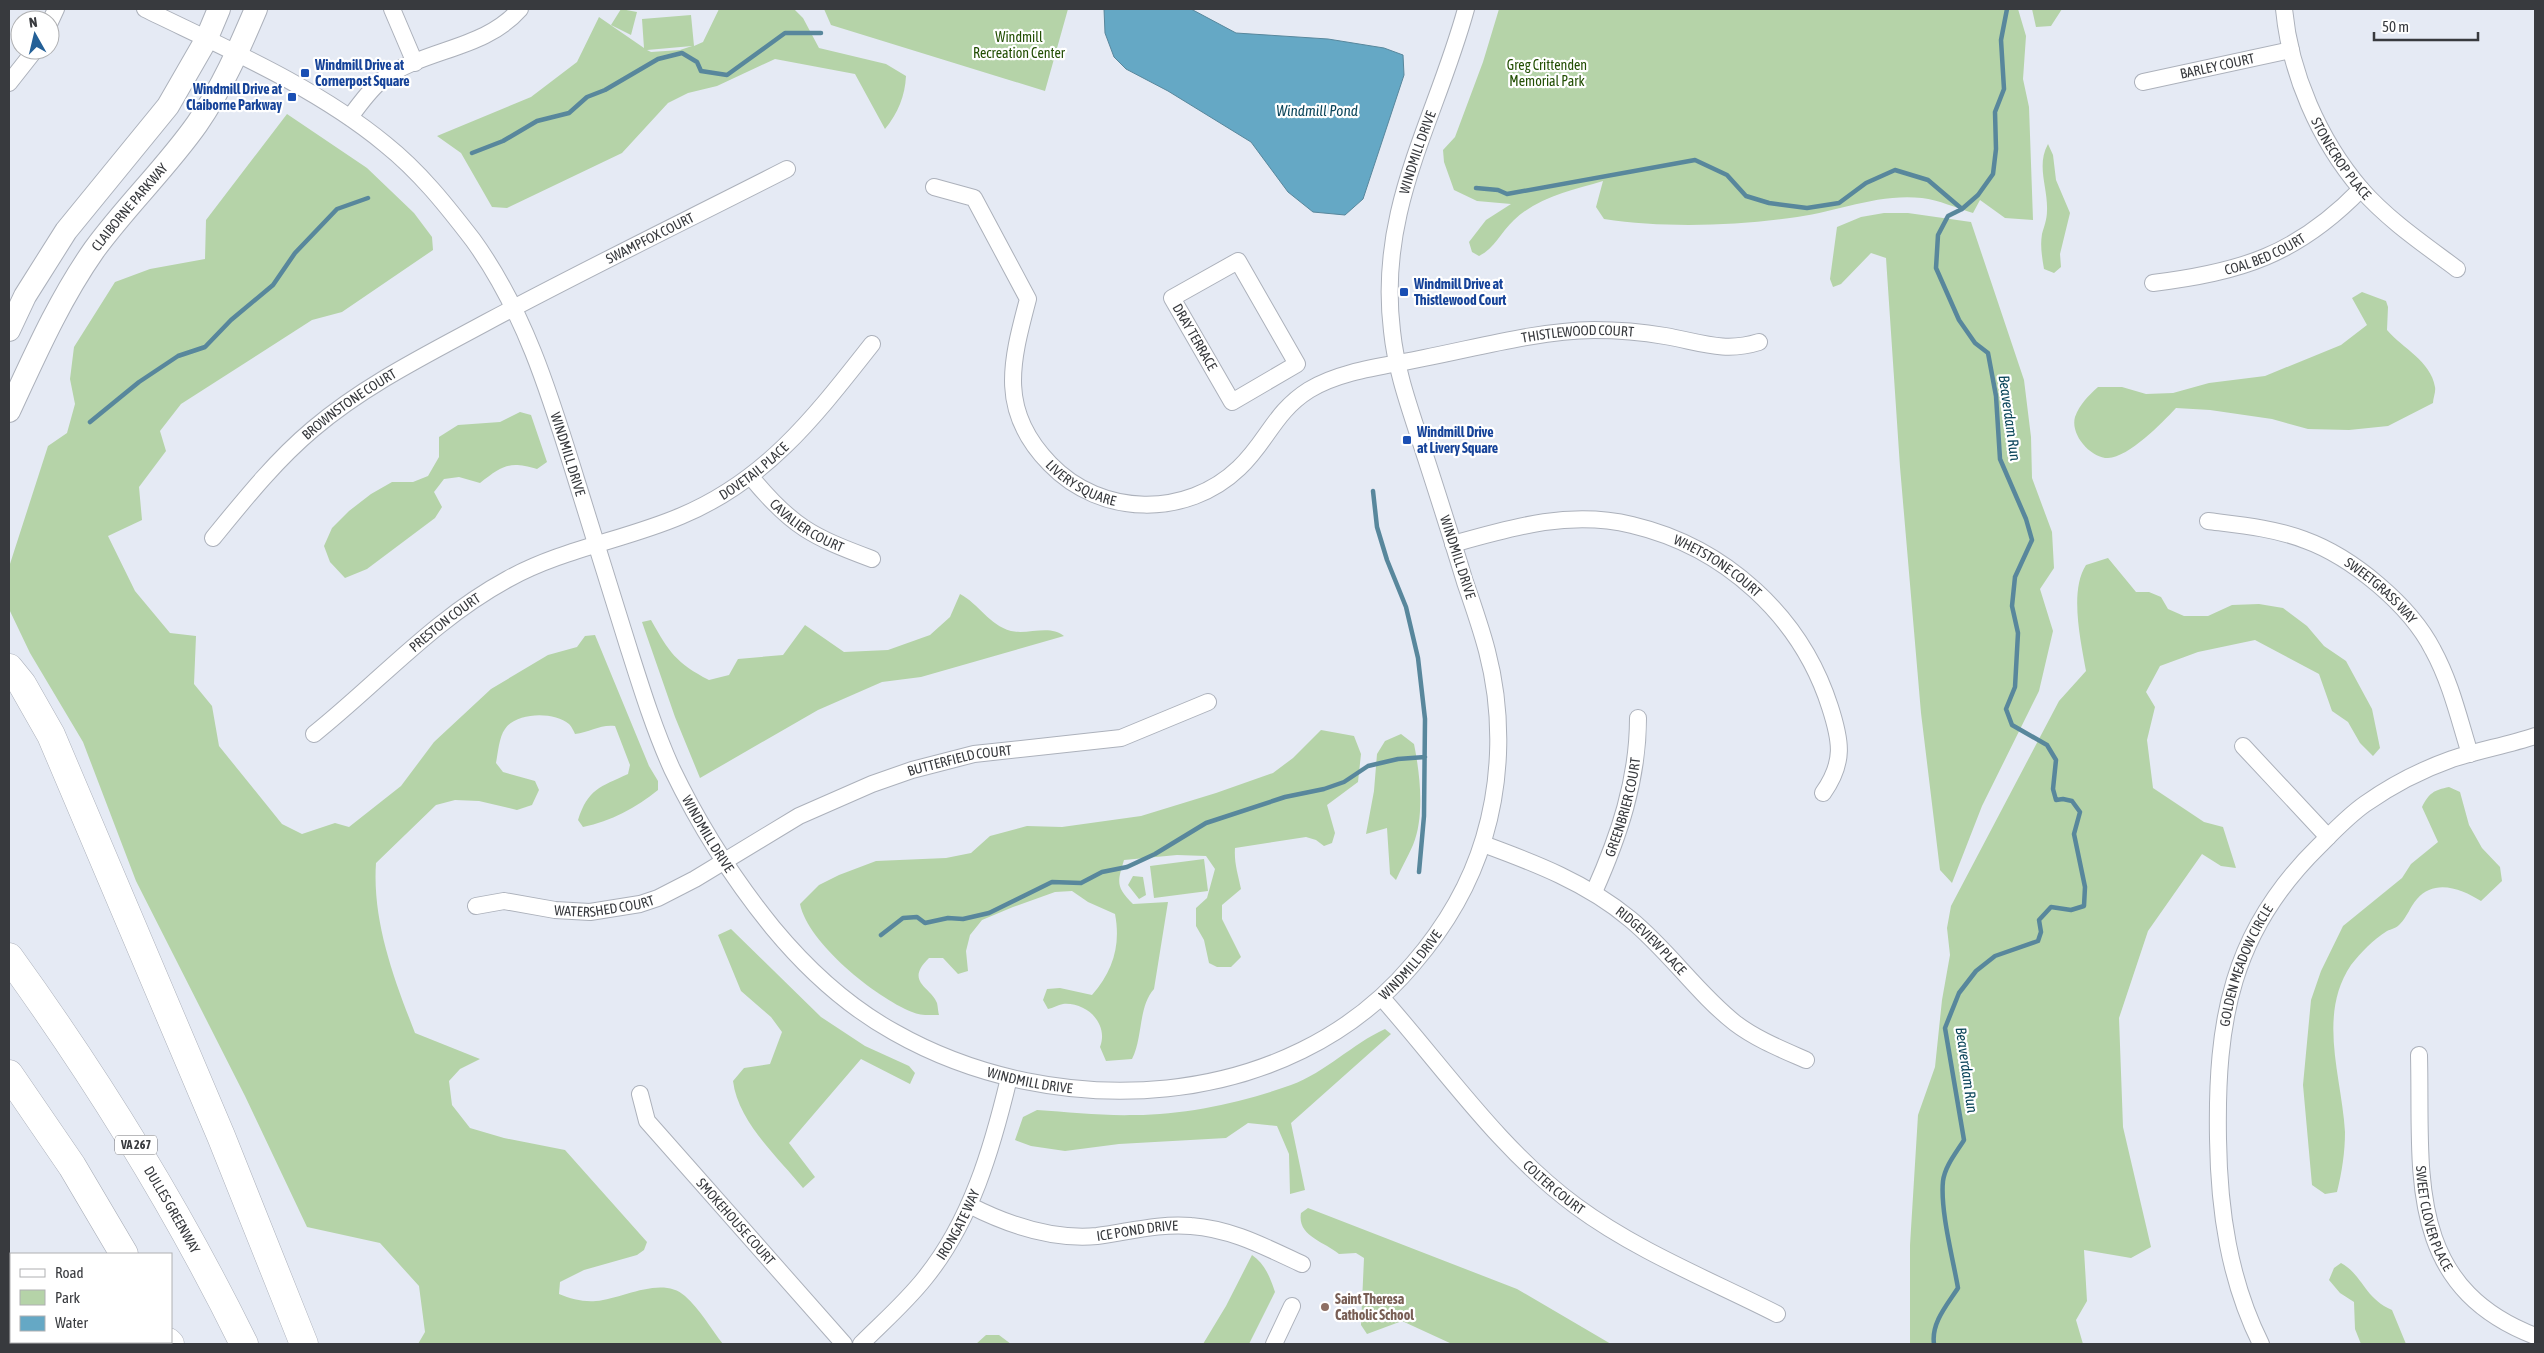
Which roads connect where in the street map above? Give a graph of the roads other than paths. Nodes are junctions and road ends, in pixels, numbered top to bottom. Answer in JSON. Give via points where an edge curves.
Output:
{"nodes":[{"id":1,"x":145,"y":9,"type":"edge"},
{"id":2,"x":220,"y":9,"type":"edge"},
{"id":3,"x":256,"y":9,"type":"edge"},
{"id":4,"x":392,"y":9,"type":"edge"},
{"id":5,"x":520,"y":9,"type":"edge"},
{"id":6,"x":1466,"y":9,"type":"edge"},
{"id":7,"x":2284,"y":9,"type":"edge"},
{"id":8,"x":206,"y":40,"type":"junction"},
{"id":9,"x":2291,"y":50,"type":"junction"},
{"id":10,"x":237,"y":55,"type":"junction"},
{"id":11,"x":27,"y":60,"type":"edge"},
{"id":12,"x":415,"y":63,"type":"junction"},
{"id":13,"x":2143,"y":82,"type":"dead end"},
{"id":14,"x":9,"y":83,"type":"edge"},
{"id":15,"x":350,"y":117,"type":"junction"},
{"id":16,"x":787,"y":168,"type":"dead end"},
{"id":17,"x":934,"y":187,"type":"dead end"},
{"id":18,"x":2361,"y":189,"type":"junction"},
{"id":19,"x":2457,"y":269,"type":"dead end"},
{"id":20,"x":2153,"y":283,"type":"dead end"},
{"id":21,"x":515,"y":307,"type":"junction"},
{"id":22,"x":9,"y":330,"type":"edge"},
{"id":23,"x":1759,"y":342,"type":"dead end"},
{"id":24,"x":872,"y":344,"type":"dead end"},
{"id":25,"x":1297,"y":364,"type":"junction"},
{"id":26,"x":1397,"y":364,"type":"junction"},
{"id":27,"x":1311,"y":389,"type":"junction"},
{"id":28,"x":9,"y":411,"type":"edge"},
{"id":29,"x":751,"y":477,"type":"junction"},
{"id":30,"x":2208,"y":521,"type":"dead end"},
{"id":31,"x":214,"y":538,"type":"dead end"},
{"id":32,"x":596,"y":544,"type":"junction"},
{"id":33,"x":1454,"y":544,"type":"junction"},
{"id":34,"x":872,"y":559,"type":"dead end"},
{"id":35,"x":9,"y":668,"type":"edge"},
{"id":36,"x":1208,"y":702,"type":"dead end"},
{"id":37,"x":1638,"y":718,"type":"dead end"},
{"id":38,"x":314,"y":734,"type":"dead end"},
{"id":39,"x":2535,"y":736,"type":"edge"},
{"id":40,"x":2243,"y":746,"type":"dead end"},
{"id":41,"x":2470,"y":754,"type":"junction"},
{"id":42,"x":1823,"y":793,"type":"dead end"},
{"id":43,"x":2328,"y":837,"type":"junction"},
{"id":44,"x":1483,"y":844,"type":"junction"},
{"id":45,"x":724,"y":860,"type":"junction"},
{"id":46,"x":1594,"y":892,"type":"junction"},
{"id":47,"x":476,"y":906,"type":"dead end"},
{"id":48,"x":9,"y":957,"type":"edge"},
{"id":49,"x":1382,"y":998,"type":"junction"},
{"id":50,"x":2420,"y":1055,"type":"dead end"},
{"id":51,"x":1806,"y":1060,"type":"dead end"},
{"id":52,"x":9,"y":1074,"type":"edge"},
{"id":53,"x":1009,"y":1078,"type":"junction"},
{"id":54,"x":640,"y":1094,"type":"dead end"},
{"id":55,"x":969,"y":1205,"type":"junction"},
{"id":56,"x":123,"y":1253,"type":"edge"},
{"id":57,"x":1302,"y":1264,"type":"dead end"},
{"id":58,"x":1292,"y":1306,"type":"dead end"},
{"id":59,"x":1777,"y":1314,"type":"dead end"},
{"id":60,"x":2535,"y":1336,"type":"edge"},
{"id":61,"x":244,"y":1344,"type":"edge"},
{"id":62,"x":304,"y":1344,"type":"edge"},
{"id":63,"x":844,"y":1344,"type":"edge"},
{"id":64,"x":862,"y":1344,"type":"edge"},
{"id":65,"x":1274,"y":1344,"type":"edge"},
{"id":66,"x":2261,"y":1344,"type":"edge"}],
"edges":[{"from":1,"to":8,"type":"street","name":"WINDMILL DRIVE"},
{"from":2,"to":8,"type":"main road"},
{"from":3,"to":10,"type":"main road","name":"CLAIBORNE PARKWAY"},
{"from":4,"to":12,"type":"street"},
{"from":5,"to":12,"type":"street","via":[[502,26],[480,39]]},
{"from":6,"to":26,"type":"street","name":"WINDMILL DRIVE","via":[[1395,220],[1389,289]]},
{"from":7,"to":9,"type":"street","name":"STONECROP PLACE"},
{"from":8,"to":10,"type":"street","name":"WINDMILL DRIVE"},
{"from":8,"to":22,"type":"main road","via":[[168,106],[91,199],[43,264]]},
{"from":9,"to":13,"type":"street","name":"BARLEY COURT"},
{"from":9,"to":18,"type":"street","name":"STONECROP PLACE","via":[[2316,119]]},
{"from":10,"to":15,"type":"street","name":"WINDMILL DRIVE"},
{"from":10,"to":28,"type":"main road","name":"CLAIBORNE PARKWAY","via":[[197,124],[119,218],[72,282],[57,307]]},
{"from":11,"to":14,"type":"street"},
{"from":12,"to":15,"type":"street","via":[[384,79]]},
{"from":15,"to":21,"type":"street","name":"WINDMILL DRIVE","via":[[388,146],[441,198]]},
{"from":16,"to":21,"type":"street","name":"SWAMPFOX COURT"},
{"from":17,"to":27,"type":"street","name":"LIVERY SQUARE","via":[[974,198],[1028,299],[1012,365],[1011,379],[1017,409],[1043,458],[1082,488],[1104,498],[1145,505],[1168,504],[1210,490],[1241,467],[1279,415]]},
{"from":18,"to":19,"type":"street","name":"STONECROP PLACE"},
{"from":18,"to":20,"type":"street","name":"COAL BED COURT","via":[[2312,231],[2262,260],[2208,275]]},
{"from":21,"to":31,"type":"street","name":"BROWNSTONE COURT","via":[[395,372],[340,408],[287,453]]},
{"from":21,"to":32,"type":"street","name":"WINDMILL DRIVE","via":[[546,383]]},
{"from":23,"to":26,"type":"street","name":"THISTLEWOOD COURT","via":[[1740,348],[1718,347],[1628,331],[1570,331]]},
{"from":24,"to":29,"type":"street","name":"DOVETAIL PLACE","via":[[793,440]]},
{"from":25,"to":25,"type":"street","name":"DRAY TERRACE","via":[[1232,402],[1172,298],[1238,261]]},
{"from":25,"to":27,"type":"street","name":"DRAY TERRACE"},
{"from":26,"to":27,"type":"street","name":"LIVERY SQUARE","via":[[1344,376]]},
{"from":26,"to":33,"type":"street","name":"WINDMILL DRIVE"},
{"from":29,"to":32,"type":"street","name":"DOVETAIL PLACE","via":[[681,516]]},
{"from":29,"to":34,"type":"street","name":"CAVALIER COURT","via":[[784,515],[803,529],[828,543]]},
{"from":30,"to":41,"type":"street","name":"SWEETGRASS WAY","via":[[2251,526],[2306,540],[2338,556],[2376,582],[2401,607],[2433,650],[2448,684]]},
{"from":32,"to":38,"type":"street","name":"PRESTON COURT","via":[[542,563],[473,599],[441,622]]},
{"from":32,"to":45,"type":"street","name":"WINDMILL DRIVE","via":[[661,742]]},
{"from":33,"to":42,"type":"street","name":"WHETSTONE COURT","via":[[1532,523],[1590,519],[1657,532],[1724,565],[1772,606],[1805,650],[1821,682],[1840,751],[1835,776]]},
{"from":33,"to":44,"type":"street","name":"WINDMILL DRIVE","via":[[1483,635],[1496,696],[1496,782]]},
{"from":35,"to":62,"type":"highway","via":[[22,684],[51,735],[221,1136]]},
{"from":36,"to":45,"type":"street","name":"BUTTERFIELD COURT","via":[[1122,738],[974,754],[912,770],[815,808]]},
{"from":37,"to":46,"type":"street","name":"GREENBRIER COURT","via":[[1638,745],[1624,820]]},
{"from":39,"to":41,"type":"street","name":"GOLDEN MEADOW CIRCLE"},
{"from":40,"to":43,"type":"street"},
{"from":41,"to":43,"type":"street","name":"GOLDEN MEADOW CIRCLE","via":[[2421,771],[2392,787],[2364,805]]},
{"from":43,"to":66,"type":"street","name":"GOLDEN MEADOW CIRCLE","via":[[2283,884],[2257,926],[2232,984],[2220,1047],[2220,1206],[2230,1260]]},
{"from":44,"to":46,"type":"street","name":"RIDGEVIEW PLACE","via":[[1530,860]]},
{"from":44,"to":49,"type":"street","name":"WINDMILL DRIVE","via":[[1465,887],[1442,927]]},
{"from":45,"to":47,"type":"street","name":"WATERSHED COURT","via":[[676,890],[620,908],[590,912],[555,910],[504,901]]},
{"from":45,"to":53,"type":"street","name":"WINDMILL DRIVE","via":[[790,948],[855,1007],[888,1030],[922,1047]]},
{"from":46,"to":51,"type":"street","name":"RIDGEVIEW PLACE","via":[[1669,955],[1736,1024],[1768,1044]]},
{"from":48,"to":61,"type":"highway","name":"DULLES GREENWAY","number":"VA 267","via":[[140,1151]]},
{"from":49,"to":53,"type":"street","name":"WINDMILL DRIVE","via":[[1352,1023],[1318,1043],[1277,1062],[1215,1081],[1113,1091],[1069,1089]]},
{"from":49,"to":59,"type":"street","name":"COLTER COURT","via":[[1501,1138],[1543,1180],[1621,1235]]},
{"from":50,"to":60,"type":"street","name":"SWEET CLOVER PLACE","via":[[2423,1186],[2427,1220],[2434,1239],[2451,1272],[2484,1308]]},
{"from":52,"to":56,"type":"highway","via":[[72,1166]]},
{"from":53,"to":55,"type":"street","name":"IRONGATE WAY","via":[[990,1149]]},
{"from":54,"to":63,"type":"street","name":"SMOKEHOUSE COURT","via":[[647,1121]]},
{"from":55,"to":57,"type":"street","name":"ICE POND DRIVE","via":[[1026,1228],[1065,1235],[1095,1236],[1167,1226],[1204,1227],[1239,1235]]},
{"from":55,"to":64,"type":"street","name":"IRONGATE WAY","via":[[925,1278]]},
{"from":58,"to":65,"type":"street"}]}
